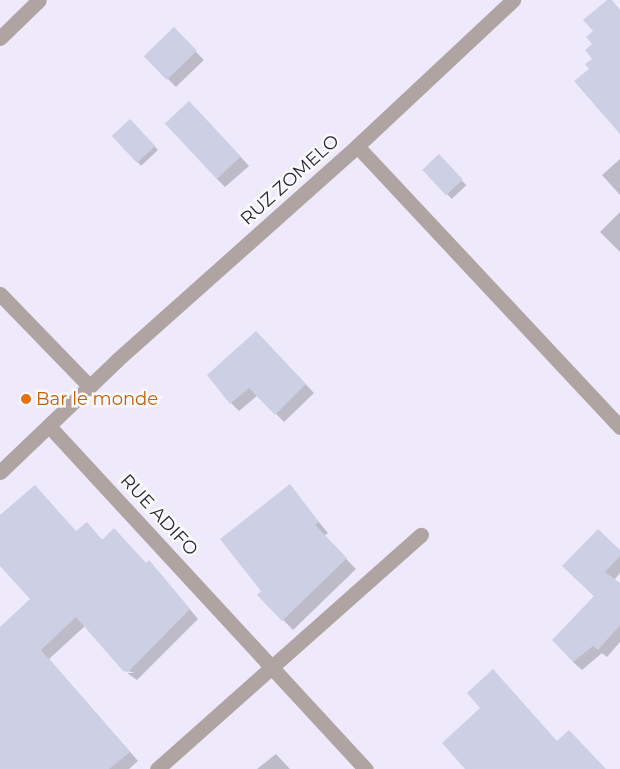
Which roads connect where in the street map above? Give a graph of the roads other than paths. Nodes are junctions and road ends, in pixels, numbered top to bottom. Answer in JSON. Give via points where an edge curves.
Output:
{"nodes":[{"id":1,"x":39,"y":0,"type":"edge"},
{"id":2,"x":513,"y":0,"type":"edge"},
{"id":3,"x":0,"y":38,"type":"edge"},
{"id":4,"x":357,"y":146,"type":"junction"},
{"id":5,"x":0,"y":294,"type":"edge"},
{"id":6,"x":90,"y":386,"type":"junction"},
{"id":7,"x":49,"y":426,"type":"junction"},
{"id":8,"x":620,"y":427,"type":"edge"},
{"id":9,"x":0,"y":472,"type":"edge"},
{"id":10,"x":421,"y":535,"type":"dead end"},
{"id":11,"x":273,"y":666,"type":"junction"},
{"id":12,"x":157,"y":769,"type":"edge"},
{"id":13,"x":366,"y":769,"type":"edge"}],
"edges":[{"from":1,"to":3,"type":"street"},
{"from":2,"to":4,"type":"street","name":"RUZ ZOMELO"},
{"from":4,"to":6,"type":"street","name":"RUZ ZOMELO"},
{"from":4,"to":8,"type":"street"},
{"from":5,"to":6,"type":"street"},
{"from":6,"to":7,"type":"street"},
{"from":7,"to":9,"type":"street"},
{"from":7,"to":11,"type":"street","name":"RUE ADIFO"},
{"from":10,"to":11,"type":"street"},
{"from":11,"to":12,"type":"street"},
{"from":11,"to":13,"type":"street","name":"RUE ADIFO"}]}
